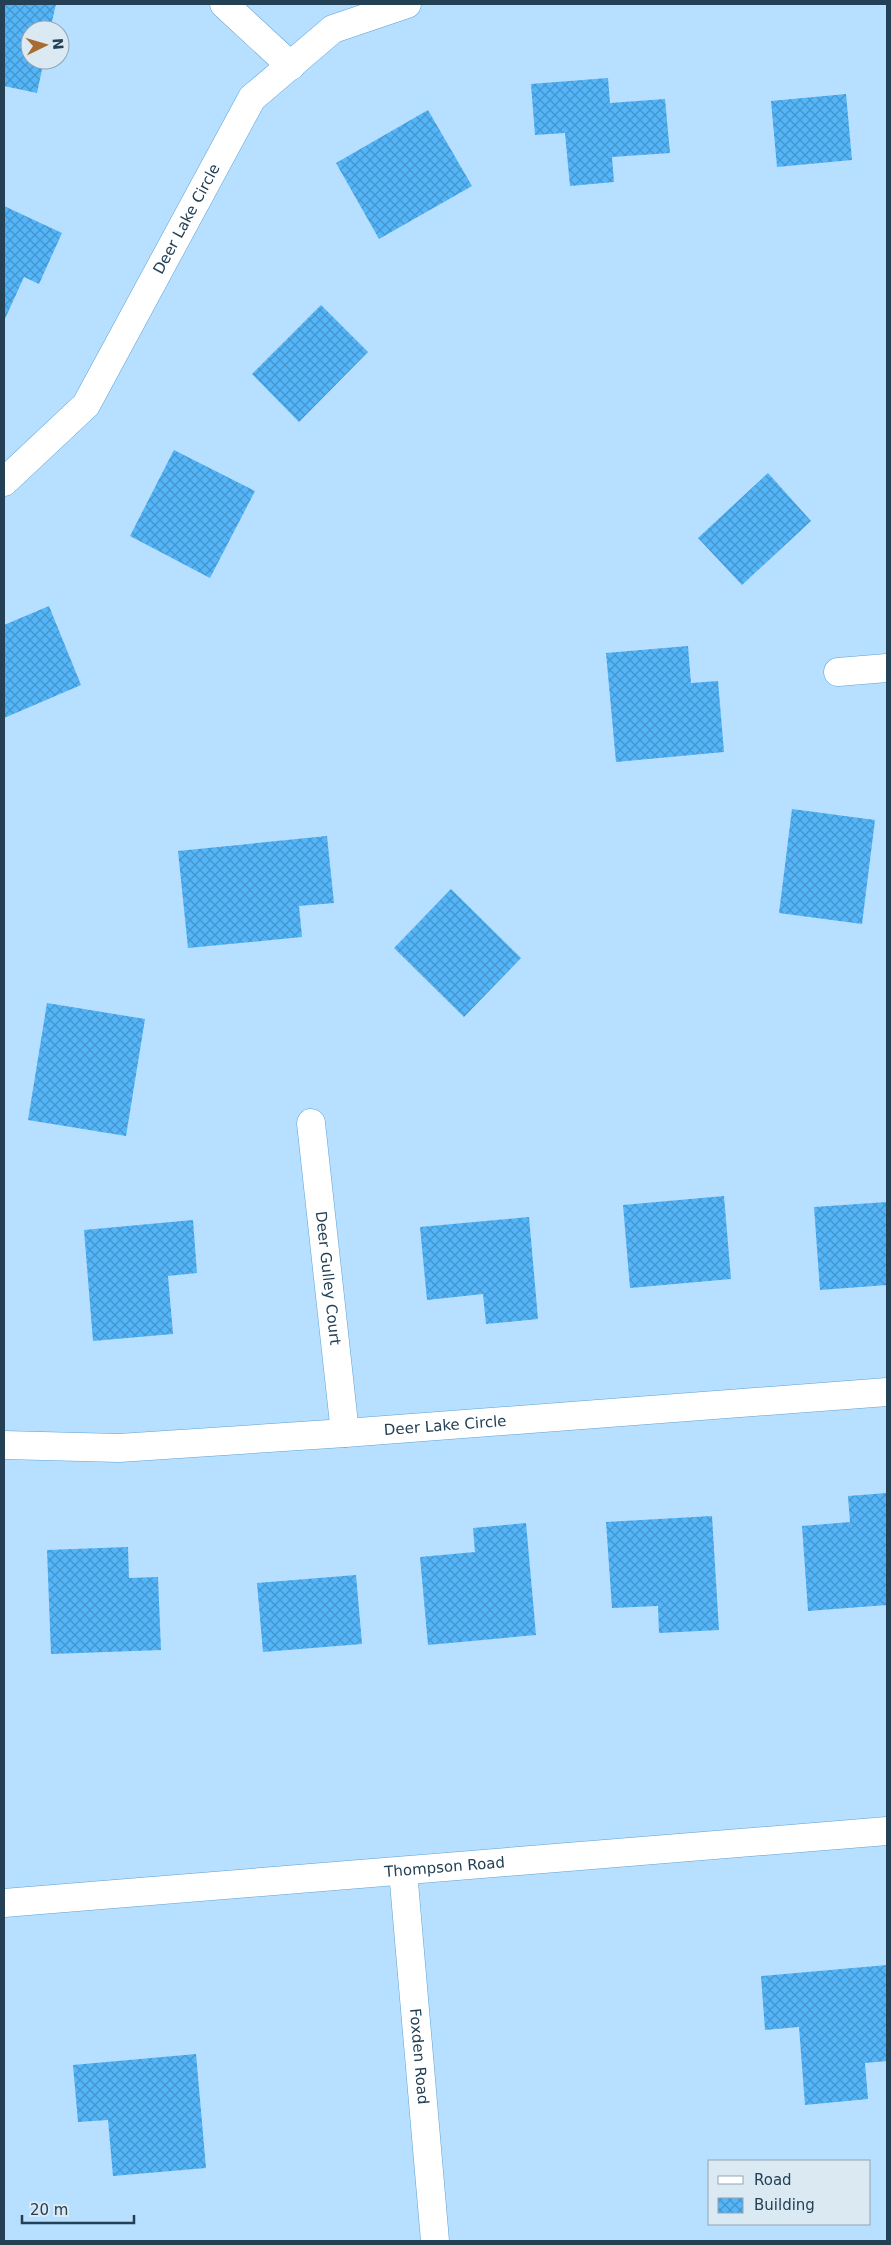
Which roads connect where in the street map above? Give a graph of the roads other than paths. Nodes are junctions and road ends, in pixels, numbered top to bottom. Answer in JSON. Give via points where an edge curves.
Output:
{"nodes":[{"id":1,"x":224,"y":4,"type":"edge"},
{"id":2,"x":408,"y":4,"type":"edge"},
{"id":3,"x":291,"y":66,"type":"junction"},
{"id":4,"x":4,"y":482,"type":"edge"},
{"id":5,"x":887,"y":668,"type":"edge"},
{"id":6,"x":838,"y":672,"type":"dead end"},
{"id":7,"x":310,"y":1122,"type":"dead end"},
{"id":8,"x":887,"y":1392,"type":"edge"},
{"id":9,"x":345,"y":1433,"type":"junction"},
{"id":10,"x":4,"y":1445,"type":"edge"},
{"id":11,"x":887,"y":1831,"type":"edge"},
{"id":12,"x":404,"y":1871,"type":"junction"},
{"id":13,"x":4,"y":1903,"type":"edge"},
{"id":14,"x":435,"y":2241,"type":"edge"}],
"edges":[{"from":1,"to":3,"type":"street"},
{"from":2,"to":3,"type":"street","name":"Deer Lake Circle","via":[[333,30]]},
{"from":3,"to":4,"type":"street","name":"Deer Lake Circle","via":[[252,98],[86,405]]},
{"from":5,"to":6,"type":"street"},
{"from":7,"to":9,"type":"street","name":"Deer Gulley Court"},
{"from":8,"to":9,"type":"street","name":"Deer Lake Circle"},
{"from":9,"to":10,"type":"street","name":"Deer Lake Circle","via":[[120,1448]]},
{"from":11,"to":12,"type":"street","name":"Thompson Road"},
{"from":12,"to":13,"type":"street","name":"Thompson Road"},
{"from":12,"to":14,"type":"street","name":"Foxden Road"}]}
